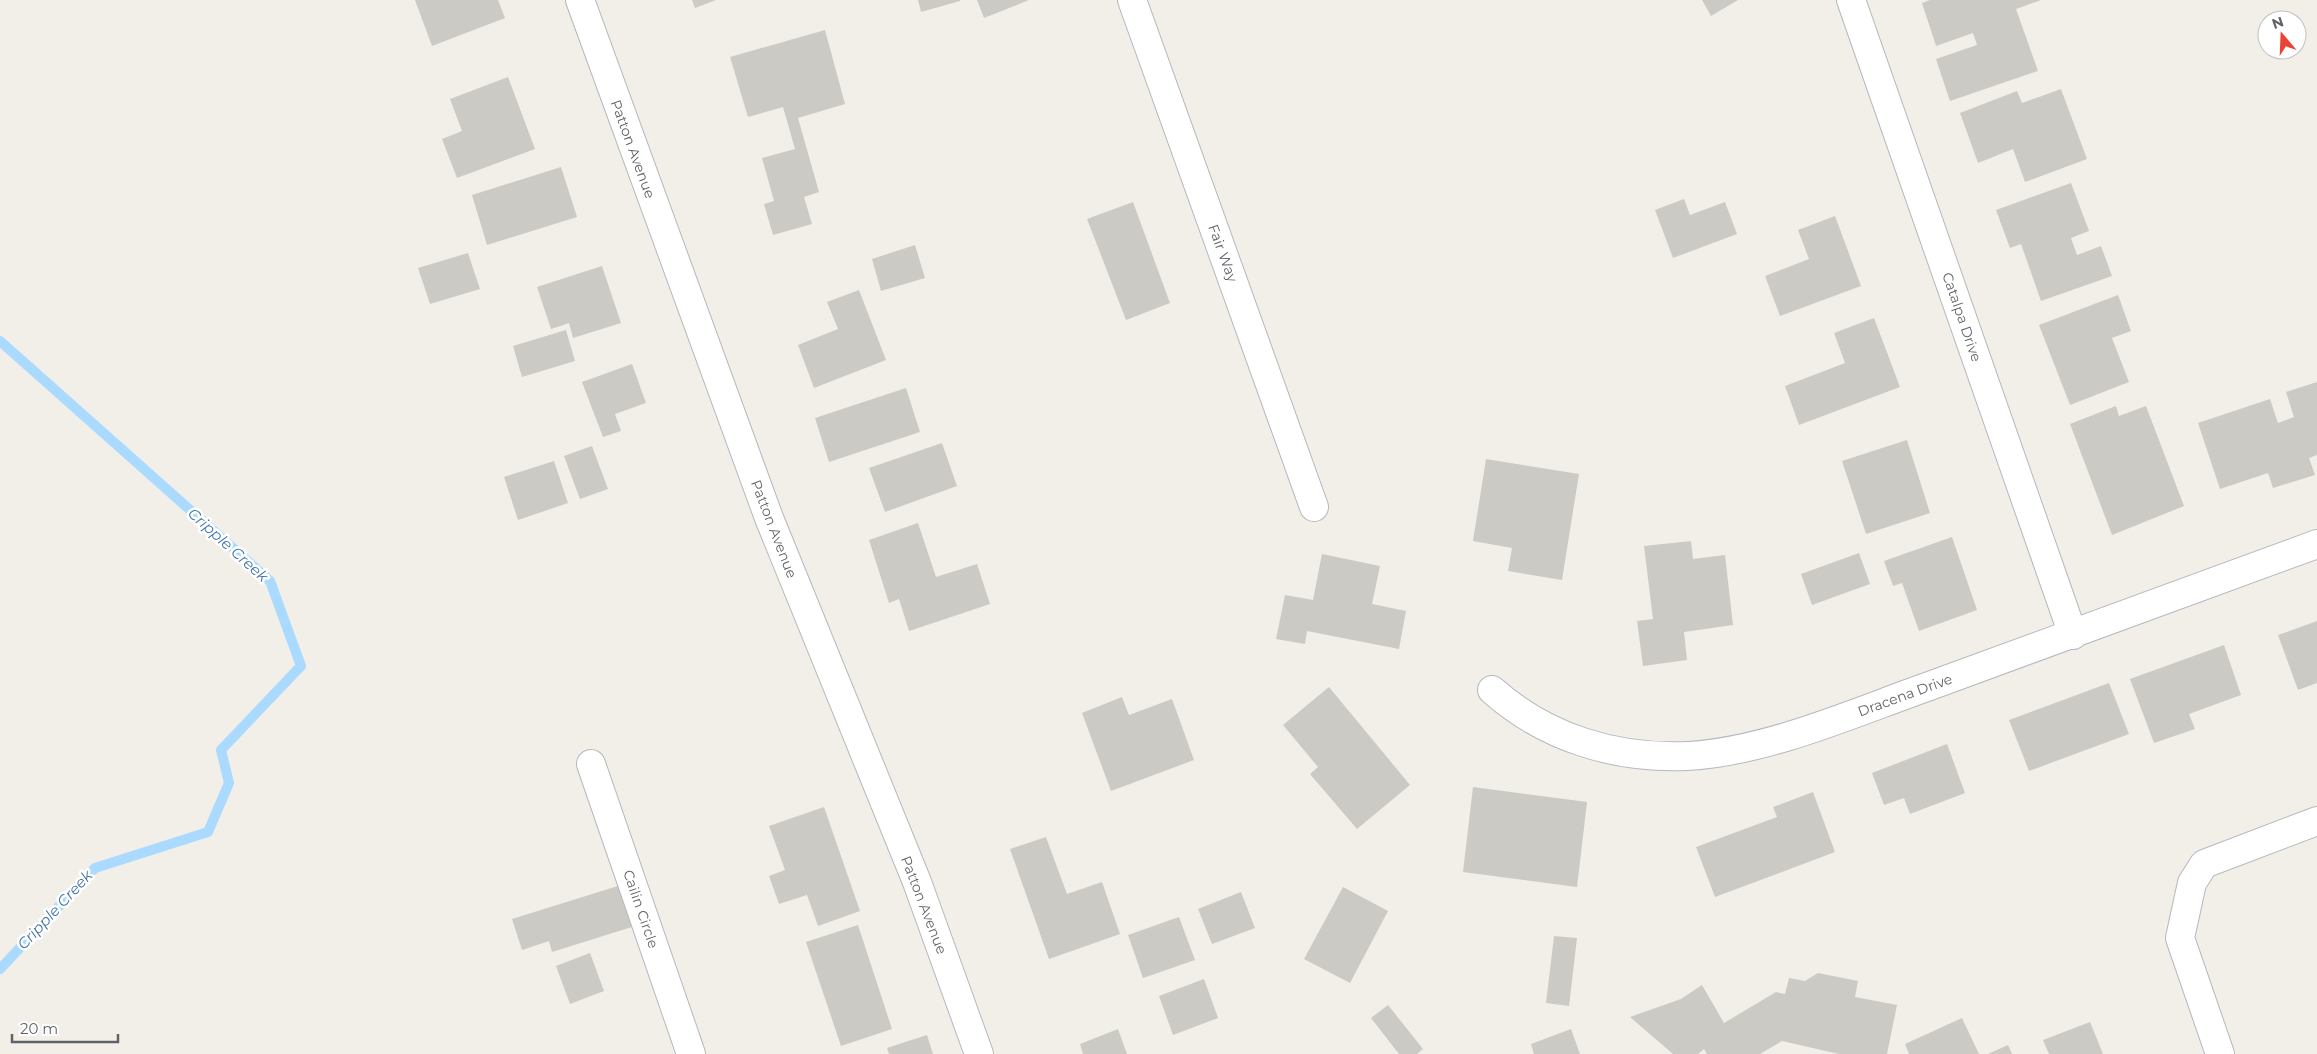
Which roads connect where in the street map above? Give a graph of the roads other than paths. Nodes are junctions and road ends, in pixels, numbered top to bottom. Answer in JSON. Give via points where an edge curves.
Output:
{"nodes":[{"id":1,"x":580,"y":0,"type":"edge"},
{"id":2,"x":1132,"y":0,"type":"edge"},
{"id":3,"x":1851,"y":0,"type":"edge"},
{"id":4,"x":1314,"y":507,"type":"dead end"},
{"id":5,"x":2317,"y":544,"type":"edge"},
{"id":6,"x":2073,"y":635,"type":"junction"},
{"id":7,"x":1492,"y":690,"type":"dead end"},
{"id":8,"x":591,"y":764,"type":"dead end"},
{"id":9,"x":2317,"y":821,"type":"edge"},
{"id":10,"x":691,"y":1054,"type":"edge"},
{"id":11,"x":979,"y":1054,"type":"edge"},
{"id":12,"x":2220,"y":1054,"type":"edge"}],
"edges":[{"from":1,"to":11,"type":"street","name":"Patton Avenue","via":[[769,518],[917,882]]},
{"from":2,"to":4,"type":"street","name":"Fair Way"},
{"from":3,"to":6,"type":"street","name":"Catalpa Drive"},
{"from":5,"to":6,"type":"street","name":"Dracena Drive"},
{"from":6,"to":7,"type":"street","name":"Dracena Drive","via":[[1769,741],[1686,756],[1634,754],[1583,743],[1533,722]]},
{"from":8,"to":10,"type":"street","name":"Cailin Circle"},
{"from":9,"to":12,"type":"street","via":[[2204,864],[2192,883],[2180,938]]}]}
